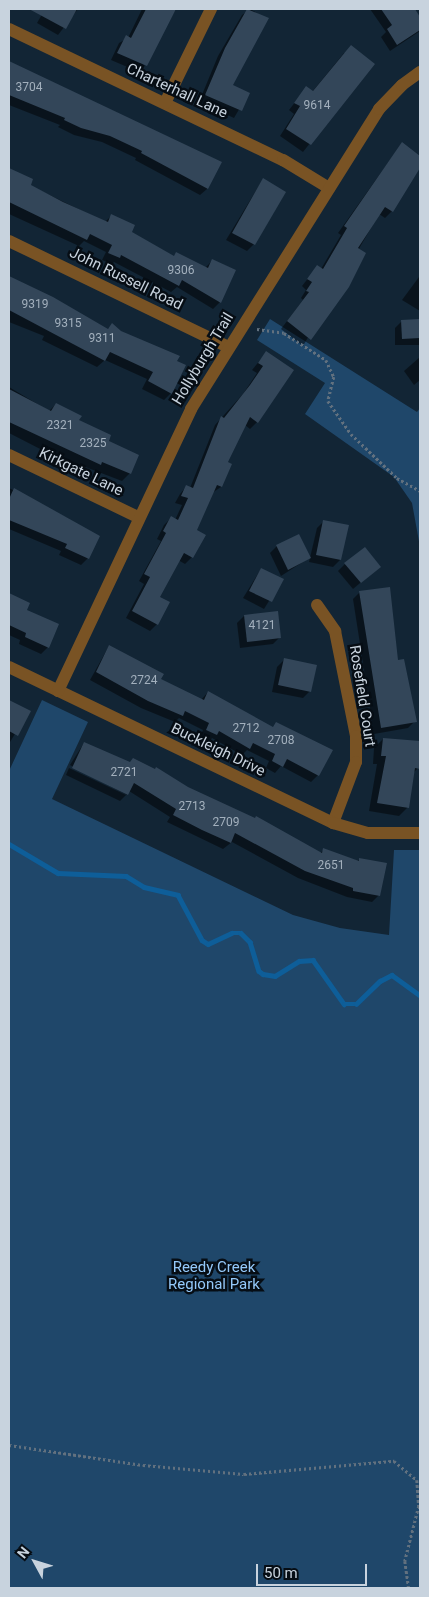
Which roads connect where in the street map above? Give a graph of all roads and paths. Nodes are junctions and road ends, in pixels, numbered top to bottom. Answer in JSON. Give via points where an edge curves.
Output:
{"nodes":[{"id":1,"x":210,"y":9,"type":"edge"},
{"id":2,"x":9,"y":29,"type":"edge"},
{"id":3,"x":420,"y":72,"type":"edge"},
{"id":4,"x":165,"y":103,"type":"junction"},
{"id":5,"x":329,"y":188,"type":"junction"},
{"id":6,"x":9,"y":241,"type":"edge"},
{"id":7,"x":257,"y":329,"type":"dead end"},
{"id":8,"x":228,"y":348,"type":"junction"},
{"id":9,"x":9,"y":455,"type":"edge"},
{"id":10,"x":420,"y":491,"type":"edge"},
{"id":11,"x":138,"y":517,"type":"junction"},
{"id":12,"x":317,"y":605,"type":"dead end"},
{"id":13,"x":9,"y":667,"type":"edge"},
{"id":14,"x":58,"y":691,"type":"junction"},
{"id":15,"x":333,"y":823,"type":"junction"},
{"id":16,"x":420,"y":833,"type":"edge"},
{"id":17,"x":9,"y":1445,"type":"edge"},
{"id":18,"x":409,"y":1588,"type":"edge"}],
"edges":[{"from":1,"to":4,"type":"street"},
{"from":2,"to":4,"type":"street","name":"Charterhall Lane"},
{"from":3,"to":5,"type":"street","name":"Hollyburgh Trail","via":[[379,109]]},
{"from":4,"to":5,"type":"street","name":"Charterhall Lane","via":[[283,160]]},
{"from":5,"to":8,"type":"street","name":"Hollyburgh Trail"},
{"from":6,"to":8,"type":"street","name":"John Russell Road"},
{"from":7,"to":10,"type":"path","via":[[284,333],[326,360],[334,377],[328,401],[371,456],[397,478]]},
{"from":8,"to":11,"type":"street","name":"Hollyburgh Trail","via":[[191,409]]},
{"from":9,"to":11,"type":"street","name":"Kirkgate Lane"},
{"from":11,"to":14,"type":"street","name":"Hollyburgh Trail"},
{"from":12,"to":15,"type":"street","name":"Rosefield Court","via":[[335,631],[356,736],[356,762]]},
{"from":13,"to":14,"type":"street","name":"Buckleigh Drive"},
{"from":14,"to":15,"type":"street","name":"Buckleigh Drive"},
{"from":15,"to":16,"type":"street","name":"Buckleigh Drive","via":[[368,833]]},
{"from":17,"to":18,"type":"path","via":[[143,1465],[244,1474],[394,1461],[418,1480],[419,1506],[405,1561]]}]}
